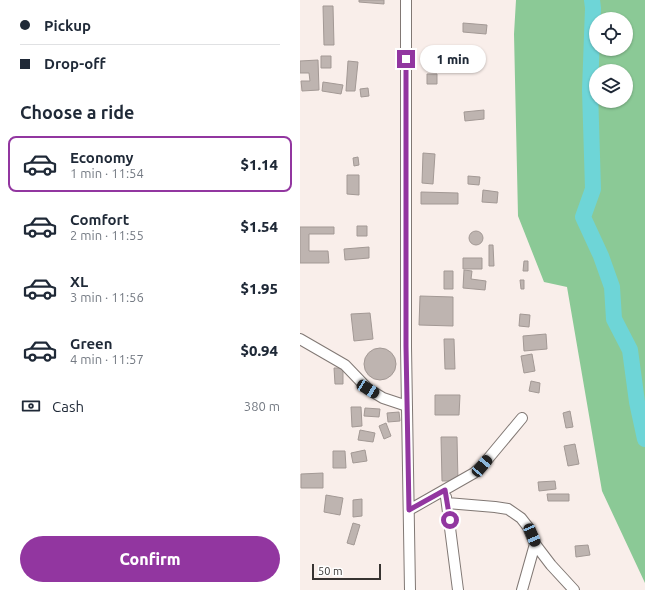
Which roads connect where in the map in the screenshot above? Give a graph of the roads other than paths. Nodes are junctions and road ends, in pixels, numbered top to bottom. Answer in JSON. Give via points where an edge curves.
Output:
{"nodes":[{"id":1,"x":406,"y":0,"type":"edge"},
{"id":2,"x":300,"y":339,"type":"edge"},
{"id":3,"x":407,"y":406,"type":"junction"},
{"id":4,"x":522,"y":418,"type":"dead end"},
{"id":5,"x":445,"y":490,"type":"junction"},
{"id":6,"x":446,"y":504,"type":"junction"},
{"id":7,"x":409,"y":510,"type":"junction"},
{"id":8,"x":535,"y":544,"type":"junction"},
{"id":9,"x":410,"y":590,"type":"edge"},
{"id":10,"x":458,"y":590,"type":"edge"},
{"id":11,"x":522,"y":590,"type":"edge"},
{"id":12,"x":574,"y":590,"type":"edge"}],
"edges":[{"from":1,"to":3,"type":"street"},
{"from":2,"to":3,"type":"street","via":[[345,365],[368,389],[383,398]]},
{"from":3,"to":7,"type":"street"},
{"from":4,"to":5,"type":"street","via":[[482,466]]},
{"from":5,"to":6,"type":"street"},
{"from":5,"to":7,"type":"street"},
{"from":6,"to":8,"type":"street","via":[[508,509],[521,518],[528,527]]},
{"from":6,"to":10,"type":"street"},
{"from":7,"to":9,"type":"street"},
{"from":8,"to":11,"type":"street"},
{"from":8,"to":12,"type":"street"}]}
